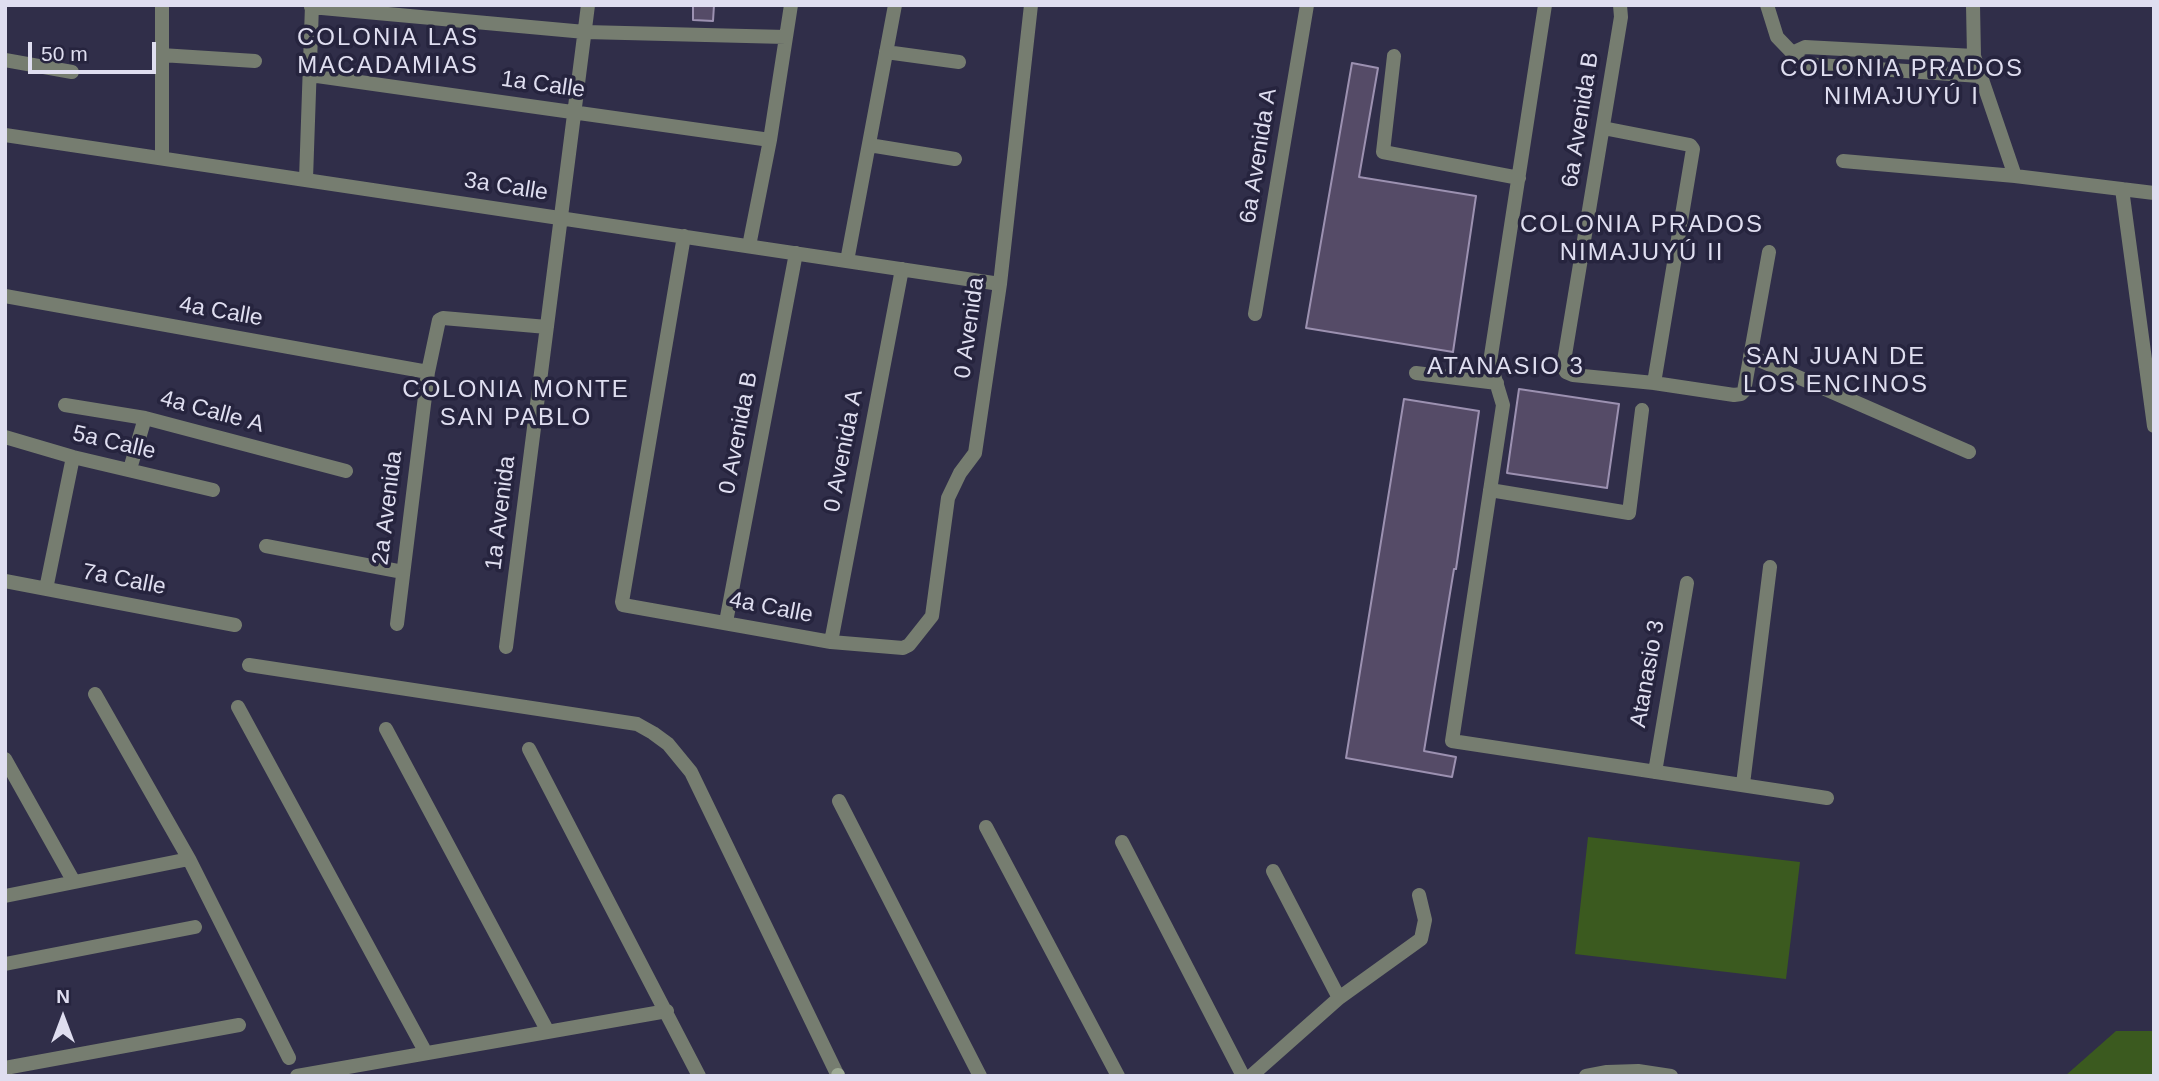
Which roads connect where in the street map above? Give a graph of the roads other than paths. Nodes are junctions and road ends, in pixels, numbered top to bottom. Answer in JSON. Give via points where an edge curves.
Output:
{"nodes":[{"id":1,"x":162,"y":5,"type":"edge"},
{"id":2,"x":588,"y":5,"type":"edge"},
{"id":3,"x":791,"y":5,"type":"edge"},
{"id":4,"x":895,"y":5,"type":"edge"},
{"id":5,"x":1031,"y":5,"type":"edge"},
{"id":6,"x":1307,"y":5,"type":"edge"},
{"id":7,"x":1545,"y":5,"type":"edge"},
{"id":8,"x":1620,"y":5,"type":"edge"},
{"id":9,"x":1767,"y":5,"type":"edge"},
{"id":10,"x":1973,"y":5,"type":"edge"},
{"id":11,"x":312,"y":6,"type":"edge"},
{"id":12,"x":584,"y":32,"type":"junction"},
{"id":13,"x":786,"y":37,"type":"junction"},
{"id":14,"x":886,"y":52,"type":"junction"},
{"id":15,"x":1794,"y":52,"type":"junction"},
{"id":16,"x":161,"y":55,"type":"junction"},
{"id":17,"x":1394,"y":56,"type":"dead end"},
{"id":18,"x":1974,"y":56,"type":"junction"},
{"id":19,"x":5,"y":60,"type":"edge"},
{"id":20,"x":255,"y":61,"type":"dead end"},
{"id":21,"x":959,"y":62,"type":"dead end"},
{"id":22,"x":72,"y":72,"type":"dead end"},
{"id":23,"x":310,"y":75,"type":"junction"},
{"id":24,"x":1980,"y":76,"type":"junction"},
{"id":25,"x":574,"y":113,"type":"junction"},
{"id":26,"x":1602,"y":128,"type":"junction"},
{"id":27,"x":5,"y":135,"type":"edge"},
{"id":28,"x":769,"y":140,"type":"junction"},
{"id":29,"x":869,"y":145,"type":"junction"},
{"id":30,"x":162,"y":158,"type":"junction"},
{"id":31,"x":955,"y":159,"type":"dead end"},
{"id":32,"x":1843,"y":161,"type":"dead end"},
{"id":33,"x":2015,"y":176,"type":"junction"},
{"id":34,"x":1519,"y":178,"type":"junction"},
{"id":35,"x":306,"y":179,"type":"junction"},
{"id":36,"x":2122,"y":189,"type":"junction"},
{"id":37,"x":2154,"y":193,"type":"edge"},
{"id":38,"x":561,"y":218,"type":"junction"},
{"id":39,"x":684,"y":236,"type":"junction"},
{"id":40,"x":749,"y":246,"type":"junction"},
{"id":41,"x":1769,"y":252,"type":"dead end"},
{"id":42,"x":796,"y":253,"type":"junction"},
{"id":43,"x":848,"y":261,"type":"junction"},
{"id":44,"x":902,"y":269,"type":"junction"},
{"id":45,"x":1000,"y":284,"type":"junction"},
{"id":46,"x":5,"y":296,"type":"edge"},
{"id":47,"x":1255,"y":314,"type":"dead end"},
{"id":48,"x":547,"y":327,"type":"junction"},
{"id":49,"x":1750,"y":356,"type":"junction"},
{"id":50,"x":428,"y":372,"type":"junction"},
{"id":51,"x":1416,"y":373,"type":"dead end"},
{"id":52,"x":1497,"y":383,"type":"junction"},
{"id":53,"x":1654,"y":383,"type":"junction"},
{"id":54,"x":2152,"y":398,"type":"edge"},
{"id":55,"x":65,"y":405,"type":"dead end"},
{"id":56,"x":1642,"y":410,"type":"dead end"},
{"id":57,"x":145,"y":418,"type":"junction"},
{"id":58,"x":2154,"y":426,"type":"edge"},
{"id":59,"x":5,"y":437,"type":"edge"},
{"id":60,"x":1969,"y":452,"type":"dead end"},
{"id":61,"x":73,"y":457,"type":"junction"},
{"id":62,"x":130,"y":469,"type":"junction"},
{"id":63,"x":346,"y":471,"type":"dead end"},
{"id":64,"x":213,"y":490,"type":"dead end"},
{"id":65,"x":1490,"y":490,"type":"junction"},
{"id":66,"x":266,"y":546,"type":"dead end"},
{"id":67,"x":1770,"y":567,"type":"dead end"},
{"id":68,"x":403,"y":572,"type":"junction"},
{"id":69,"x":5,"y":581,"type":"edge"},
{"id":70,"x":1687,"y":583,"type":"dead end"},
{"id":71,"x":46,"y":589,"type":"junction"},
{"id":72,"x":726,"y":622,"type":"junction"},
{"id":73,"x":397,"y":624,"type":"dead end"},
{"id":74,"x":235,"y":625,"type":"dead end"},
{"id":75,"x":831,"y":642,"type":"junction"},
{"id":76,"x":913,"y":642,"type":"joint"},
{"id":77,"x":506,"y":647,"type":"dead end"},
{"id":78,"x":249,"y":665,"type":"dead end"},
{"id":79,"x":95,"y":694,"type":"dead end"},
{"id":80,"x":238,"y":707,"type":"dead end"},
{"id":81,"x":386,"y":729,"type":"dead end"},
{"id":82,"x":529,"y":749,"type":"dead end"},
{"id":83,"x":5,"y":759,"type":"edge"},
{"id":84,"x":1655,"y":772,"type":"junction"},
{"id":85,"x":1744,"y":784,"type":"junction"},
{"id":86,"x":1827,"y":798,"type":"dead end"},
{"id":87,"x":839,"y":801,"type":"dead end"},
{"id":88,"x":986,"y":827,"type":"dead end"},
{"id":89,"x":1122,"y":842,"type":"dead end"},
{"id":90,"x":189,"y":859,"type":"junction"},
{"id":91,"x":1273,"y":871,"type":"dead end"},
{"id":92,"x":74,"y":882,"type":"junction"},
{"id":93,"x":1419,"y":895,"type":"dead end"},
{"id":94,"x":5,"y":896,"type":"edge"},
{"id":95,"x":195,"y":927,"type":"dead end"},
{"id":96,"x":5,"y":964,"type":"edge"},
{"id":97,"x":1339,"y":998,"type":"junction"},
{"id":98,"x":667,"y":1011,"type":"junction"},
{"id":99,"x":239,"y":1025,"type":"dead end"},
{"id":100,"x":547,"y":1030,"type":"junction"},
{"id":101,"x":426,"y":1053,"type":"junction"},
{"id":102,"x":289,"y":1058,"type":"dead end"},
{"id":103,"x":5,"y":1069,"type":"edge"},
{"id":104,"x":838,"y":1075,"type":"edge"},
{"id":105,"x":297,"y":1076,"type":"edge"},
{"id":106,"x":699,"y":1076,"type":"edge"},
{"id":107,"x":980,"y":1076,"type":"edge"},
{"id":108,"x":1118,"y":1076,"type":"edge"},
{"id":109,"x":1243,"y":1076,"type":"edge"},
{"id":110,"x":1251,"y":1076,"type":"edge"},
{"id":111,"x":1586,"y":1076,"type":"edge"},
{"id":112,"x":1671,"y":1076,"type":"edge"}],
"edges":[{"from":1,"to":16,"type":"street"},
{"from":2,"to":12,"type":"street"},
{"from":3,"to":13,"type":"street"},
{"from":4,"to":14,"type":"street"},
{"from":5,"to":45,"type":"street","name":"0 Avenida"},
{"from":6,"to":47,"type":"street","name":"6a Avenida A"},
{"from":7,"to":34,"type":"street"},
{"from":8,"to":26,"type":"street","name":"6a Avenida B"},
{"from":9,"to":15,"type":"street","via":[[1777,37]]},
{"from":10,"to":18,"type":"street"},
{"from":11,"to":12,"type":"street"},
{"from":11,"to":23,"type":"street"},
{"from":12,"to":13,"type":"street"},
{"from":12,"to":25,"type":"street"},
{"from":13,"to":28,"type":"street"},
{"from":14,"to":21,"type":"street"},
{"from":14,"to":29,"type":"street"},
{"from":15,"to":18,"type":"street","via":[[1805,47]]},
{"from":15,"to":24,"type":"street","via":[[1803,64]]},
{"from":16,"to":20,"type":"street"},
{"from":16,"to":30,"type":"street"},
{"from":17,"to":34,"type":"street","via":[[1382,152]]},
{"from":18,"to":24,"type":"street"},
{"from":19,"to":22,"type":"street"},
{"from":23,"to":25,"type":"street","name":"1a Calle"},
{"from":23,"to":35,"type":"street"},
{"from":24,"to":33,"type":"street"},
{"from":25,"to":28,"type":"street","name":"1a Calle"},
{"from":25,"to":38,"type":"street"},
{"from":26,"to":53,"type":"street","via":[[1693,149]]},
{"from":26,"to":53,"type":"street","name":"6a Avenida B","via":[[1563,367],[1573,375]]},
{"from":27,"to":30,"type":"street","name":"3a Calle"},
{"from":28,"to":40,"type":"street"},
{"from":29,"to":31,"type":"street"},
{"from":29,"to":43,"type":"street"},
{"from":30,"to":35,"type":"street","name":"3a Calle"},
{"from":32,"to":33,"type":"street"},
{"from":33,"to":36,"type":"street"},
{"from":34,"to":52,"type":"street","via":[[1490,362]]},
{"from":35,"to":38,"type":"street","name":"3a Calle"},
{"from":36,"to":37,"type":"street"},
{"from":36,"to":54,"type":"street"},
{"from":38,"to":39,"type":"street","name":"3a Calle"},
{"from":38,"to":48,"type":"street","name":"1a Avenida"},
{"from":39,"to":40,"type":"street","name":"3a Calle"},
{"from":39,"to":72,"type":"street","name":"4a Calle","via":[[622,602]]},
{"from":40,"to":42,"type":"street","name":"3a Calle"},
{"from":41,"to":49,"type":"street"},
{"from":42,"to":43,"type":"street","name":"3a Calle"},
{"from":42,"to":72,"type":"street","name":"0 Avenida B"},
{"from":43,"to":44,"type":"street","name":"3a Calle"},
{"from":44,"to":45,"type":"street","name":"3a Calle"},
{"from":44,"to":75,"type":"street","name":"0 Avenida A"},
{"from":45,"to":76,"type":"street","name":"0 Avenida","via":[[975,453],[948,498],[933,613]]},
{"from":46,"to":50,"type":"street","name":"4a Calle"},
{"from":48,"to":50,"type":"street","name":"2a Avenida","via":[[443,318]]},
{"from":48,"to":77,"type":"street","name":"1a Avenida"},
{"from":49,"to":53,"type":"street","via":[[1744,391],[1734,395]]},
{"from":49,"to":60,"type":"street"},
{"from":50,"to":68,"type":"street","name":"2a Avenida"},
{"from":51,"to":52,"type":"street"},
{"from":52,"to":65,"type":"street","via":[[1503,405]]},
{"from":54,"to":58,"type":"street"},
{"from":55,"to":57,"type":"street","name":"4a Calle A"},
{"from":56,"to":65,"type":"street","via":[[1629,513]]},
{"from":57,"to":62,"type":"street"},
{"from":57,"to":63,"type":"street","name":"4a Calle A"},
{"from":59,"to":61,"type":"street","name":"5a Calle"},
{"from":61,"to":62,"type":"street","name":"5a Calle"},
{"from":61,"to":71,"type":"street"},
{"from":62,"to":64,"type":"street","name":"5a Calle"},
{"from":65,"to":84,"type":"street","via":[[1452,741]]},
{"from":66,"to":68,"type":"street"},
{"from":67,"to":85,"type":"street"},
{"from":68,"to":73,"type":"street","name":"2a Avenida"},
{"from":69,"to":71,"type":"street","name":"7a Calle"},
{"from":70,"to":84,"type":"street","name":"Atanasio 3"},
{"from":71,"to":74,"type":"street","name":"7a Calle"},
{"from":72,"to":75,"type":"street","name":"4a Calle"},
{"from":75,"to":76,"type":"street","name":"4a Calle","via":[[903,648]]},
{"from":78,"to":104,"type":"street","via":[[637,724],[653,733],[691,772]]},
{"from":79,"to":90,"type":"street"},
{"from":80,"to":101,"type":"street"},
{"from":81,"to":100,"type":"street"},
{"from":82,"to":98,"type":"street"},
{"from":83,"to":92,"type":"street"},
{"from":84,"to":85,"type":"street"},
{"from":85,"to":86,"type":"street"},
{"from":87,"to":107,"type":"street"},
{"from":88,"to":108,"type":"street"},
{"from":89,"to":109,"type":"street"},
{"from":90,"to":92,"type":"street"},
{"from":90,"to":102,"type":"street"},
{"from":91,"to":97,"type":"street"},
{"from":92,"to":94,"type":"street"},
{"from":93,"to":97,"type":"street","via":[[1425,920],[1421,939]]},
{"from":95,"to":96,"type":"street"},
{"from":97,"to":110,"type":"street"},
{"from":98,"to":100,"type":"street"},
{"from":98,"to":106,"type":"street"},
{"from":99,"to":103,"type":"street"},
{"from":100,"to":101,"type":"street"},
{"from":101,"to":105,"type":"street"},
{"from":111,"to":112,"type":"street","via":[[1638,1071]]}]}
